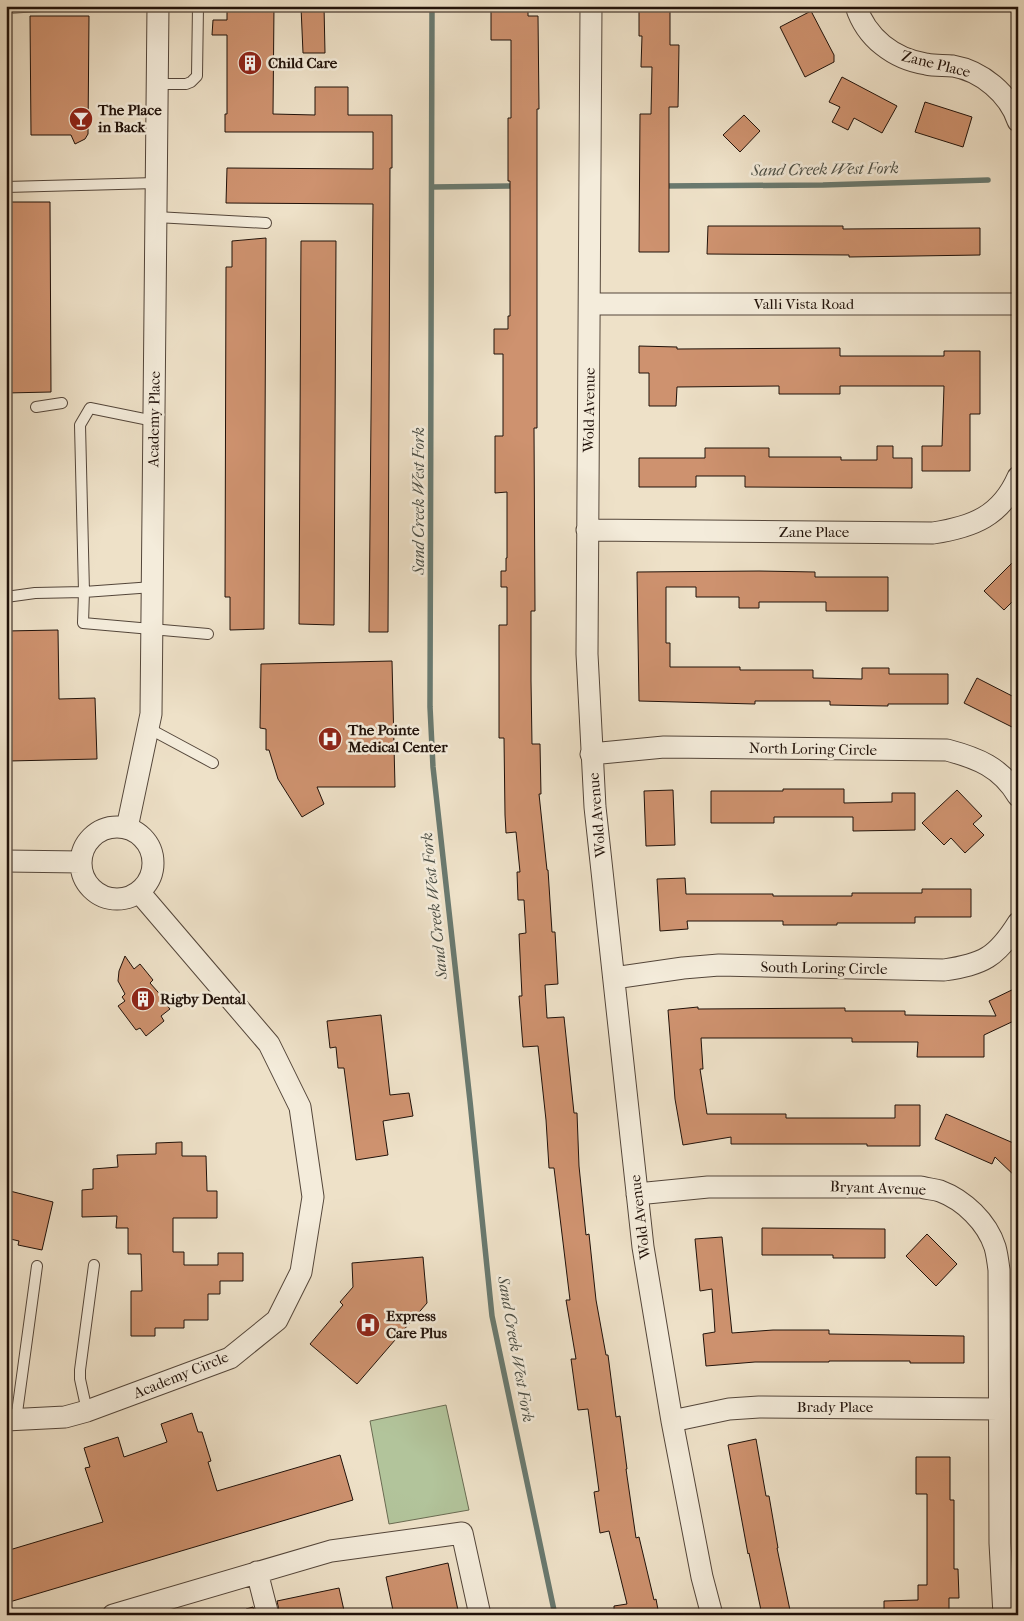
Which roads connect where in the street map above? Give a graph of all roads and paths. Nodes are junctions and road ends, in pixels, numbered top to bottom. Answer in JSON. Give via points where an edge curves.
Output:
{"nodes":[{"id":1,"x":40,"y":6,"type":"edge"},
{"id":2,"x":158,"y":6,"type":"edge"},
{"id":3,"x":198,"y":6,"type":"edge"},
{"id":4,"x":591,"y":6,"type":"edge"},
{"id":5,"x":856,"y":6,"type":"edge"},
{"id":6,"x":6,"y":8,"type":"edge"},
{"id":7,"x":157,"y":84,"type":"junction"},
{"id":8,"x":1018,"y":122,"type":"edge"},
{"id":9,"x":156,"y":183,"type":"junction"},
{"id":10,"x":6,"y":187,"type":"edge"},
{"id":11,"x":156,"y":218,"type":"junction"},
{"id":12,"x":266,"y":224,"type":"dead end"},
{"id":13,"x":590,"y":304,"type":"junction"},
{"id":14,"x":1018,"y":304,"type":"edge"},
{"id":15,"x":62,"y":403,"type":"dead end"},
{"id":16,"x":36,"y":407,"type":"dead end"},
{"id":17,"x":154,"y":422,"type":"junction"},
{"id":18,"x":1018,"y":477,"type":"edge"},
{"id":19,"x":587,"y":530,"type":"junction"},
{"id":20,"x":153,"y":587,"type":"junction"},
{"id":21,"x":84,"y":592,"type":"junction"},
{"id":22,"x":6,"y":597,"type":"edge"},
{"id":23,"x":152,"y":628,"type":"junction"},
{"id":24,"x":208,"y":634,"type":"dead end"},
{"id":25,"x":148,"y":728,"type":"junction"},
{"id":26,"x":591,"y":754,"type":"junction"},
{"id":27,"x":214,"y":763,"type":"dead end"},
{"id":28,"x":1018,"y":796,"type":"edge"},
{"id":29,"x":127,"y":828,"type":"junction"},
{"id":30,"x":6,"y":861,"type":"edge"},
{"id":31,"x":81,"y":862,"type":"junction"},
{"id":32,"x":139,"y":892,"type":"junction"},
{"id":33,"x":1018,"y":923,"type":"edge"},
{"id":34,"x":614,"y":978,"type":"junction"},
{"id":35,"x":637,"y":1194,"type":"junction"},
{"id":36,"x":94,"y":1265,"type":"dead end"},
{"id":37,"x":37,"y":1266,"type":"dead end"},
{"id":38,"x":999,"y":1408,"type":"junction"},
{"id":39,"x":87,"y":1411,"type":"junction"},
{"id":40,"x":11,"y":1420,"type":"edge"},
{"id":41,"x":672,"y":1421,"type":"junction"},
{"id":42,"x":257,"y":1572,"type":"junction"},
{"id":43,"x":113,"y":1615,"type":"edge"},
{"id":44,"x":268,"y":1615,"type":"edge"},
{"id":45,"x":480,"y":1615,"type":"edge"},
{"id":46,"x":712,"y":1615,"type":"edge"},
{"id":47,"x":1004,"y":1615,"type":"edge"}],
"edges":[{"from":1,"to":6,"type":"lane"},
{"from":2,"to":7,"type":"street","name":"Academy Place"},
{"from":3,"to":7,"type":"lane","via":[[197,76],[186,84]]},
{"from":4,"to":13,"type":"street","name":"Wold Avenue"},
{"from":5,"to":8,"type":"street","name":"Zane Place","via":[[869,34],[886,49],[904,59],[954,66],[974,73],[991,83],[1005,98]]},
{"from":7,"to":9,"type":"street","name":"Academy Place"},
{"from":9,"to":10,"type":"lane"},
{"from":9,"to":11,"type":"street","name":"Academy Place"},
{"from":11,"to":12,"type":"lane"},
{"from":11,"to":17,"type":"street","name":"Academy Place"},
{"from":13,"to":14,"type":"street","name":"Valli Vista Road"},
{"from":13,"to":19,"type":"street","name":"Wold Avenue"},
{"from":15,"to":16,"type":"lane"},
{"from":17,"to":20,"type":"street","name":"Academy Place"},
{"from":17,"to":21,"type":"lane","via":[[90,408],[80,425]]},
{"from":18,"to":19,"type":"street","name":"Zane Place","via":[[999,507],[978,521],[933,533]]},
{"from":19,"to":26,"type":"street","name":"Wold Avenue"},
{"from":20,"to":21,"type":"lane"},
{"from":20,"to":23,"type":"street","name":"Academy Place"},
{"from":21,"to":22,"type":"lane"},
{"from":21,"to":23,"type":"lane","via":[[83,623]]},
{"from":23,"to":24,"type":"lane"},
{"from":23,"to":25,"type":"street","name":"Academy Place"},
{"from":25,"to":27,"type":"lane"},
{"from":25,"to":29,"type":"street","name":"Academy Place"},
{"from":26,"to":28,"type":"street","name":"North Loring Circle","via":[[664,747],[947,750],[973,757],[996,770]]},
{"from":26,"to":34,"type":"street","name":"Wold Avenue"},
{"from":29,"to":31,"type":"street","via":[[114,827],[91,838]]},
{"from":29,"to":32,"type":"street","via":[[139,834],[153,855],[153,868]]},
{"from":30,"to":31,"type":"street"},
{"from":31,"to":32,"type":"street","via":[[89,886],[98,894],[116,899],[128,898]]},
{"from":32,"to":39,"type":"street","name":"Academy Circle","via":[[269,1044],[300,1107],[313,1196],[301,1272],[277,1320],[230,1358]]},
{"from":33,"to":34,"type":"street","name":"South Loring Circle","via":[[1000,949],[985,960],[944,970],[719,965]]},
{"from":34,"to":35,"type":"street","name":"Wold Avenue"},
{"from":35,"to":38,"type":"street","name":"Bryant Avenue","via":[[708,1187],[921,1187],[958,1200],[987,1228],[995,1246],[999,1270]]},
{"from":35,"to":41,"type":"street","name":"Wold Avenue"},
{"from":36,"to":39,"type":"lane","via":[[80,1370]]},
{"from":37,"to":40,"type":"lane"},
{"from":38,"to":41,"type":"street","name":"Brady Place","via":[[759,1407],[729,1409]]},
{"from":38,"to":47,"type":"street","name":"Bryant Avenue"},
{"from":39,"to":40,"type":"street","name":"Academy Circle","via":[[65,1417]]},
{"from":41,"to":46,"type":"street","name":"Wold Avenue"},
{"from":42,"to":43,"type":"street"},
{"from":42,"to":44,"type":"street"},
{"from":42,"to":45,"type":"street","via":[[331,1551],[462,1532]]}]}
